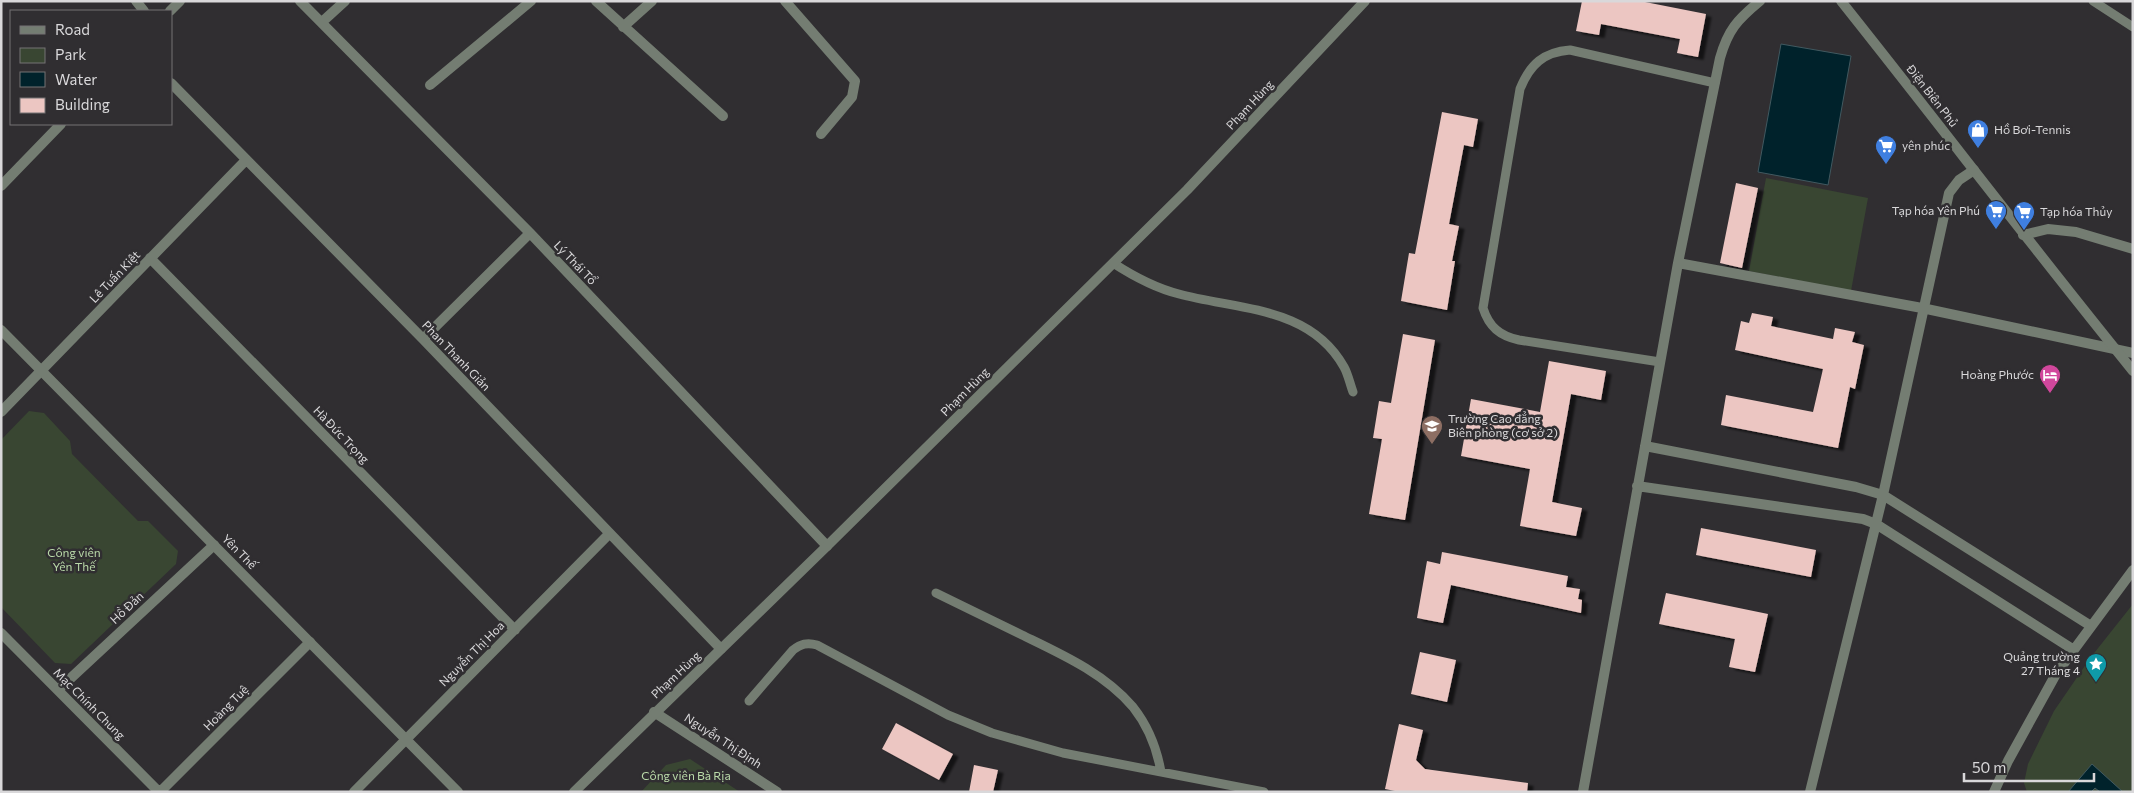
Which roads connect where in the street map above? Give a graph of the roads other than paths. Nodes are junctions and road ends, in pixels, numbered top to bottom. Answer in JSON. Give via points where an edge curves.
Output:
{"nodes":[{"id":1,"x":180,"y":1,"type":"edge"},
{"id":2,"x":300,"y":1,"type":"edge"},
{"id":3,"x":345,"y":1,"type":"edge"},
{"id":4,"x":531,"y":1,"type":"edge"},
{"id":5,"x":596,"y":1,"type":"edge"},
{"id":6,"x":652,"y":1,"type":"edge"},
{"id":7,"x":785,"y":1,"type":"edge"},
{"id":8,"x":1366,"y":1,"type":"edge"},
{"id":9,"x":1760,"y":1,"type":"edge"},
{"id":10,"x":1842,"y":1,"type":"edge"},
{"id":11,"x":2093,"y":1,"type":"edge"},
{"id":12,"x":171,"y":10,"type":"edge"},
{"id":13,"x":322,"y":22,"type":"junction"},
{"id":14,"x":623,"y":27,"type":"junction"},
{"id":15,"x":2133,"y":27,"type":"edge"},
{"id":16,"x":1715,"y":83,"type":"junction"},
{"id":17,"x":172,"y":84,"type":"edge"},
{"id":18,"x":430,"y":84,"type":"dead end"},
{"id":19,"x":723,"y":116,"type":"dead end"},
{"id":20,"x":60,"y":125,"type":"edge"},
{"id":21,"x":821,"y":134,"type":"dead end"},
{"id":22,"x":246,"y":160,"type":"junction"},
{"id":23,"x":1974,"y":170,"type":"junction"},
{"id":24,"x":1,"y":186,"type":"edge"},
{"id":25,"x":530,"y":234,"type":"junction"},
{"id":26,"x":2023,"y":235,"type":"junction"},
{"id":27,"x":2133,"y":249,"type":"edge"},
{"id":28,"x":150,"y":258,"type":"junction"},
{"id":29,"x":1113,"y":263,"type":"junction"},
{"id":30,"x":1678,"y":263,"type":"junction"},
{"id":31,"x":1922,"y":308,"type":"junction"},
{"id":32,"x":1,"y":330,"type":"edge"},
{"id":33,"x":423,"y":339,"type":"junction"},
{"id":34,"x":2116,"y":351,"type":"junction"},
{"id":35,"x":2133,"y":353,"type":"edge"},
{"id":36,"x":1660,"y":362,"type":"junction"},
{"id":37,"x":41,"y":370,"type":"junction"},
{"id":38,"x":2133,"y":371,"type":"edge"},
{"id":39,"x":1353,"y":392,"type":"dead end"},
{"id":40,"x":1,"y":412,"type":"edge"},
{"id":41,"x":1645,"y":446,"type":"junction"},
{"id":42,"x":1637,"y":486,"type":"junction"},
{"id":43,"x":1883,"y":495,"type":"junction"},
{"id":44,"x":1876,"y":524,"type":"junction"},
{"id":45,"x":609,"y":534,"type":"junction"},
{"id":46,"x":214,"y":545,"type":"junction"},
{"id":47,"x":827,"y":546,"type":"junction"},
{"id":48,"x":2133,"y":570,"type":"edge"},
{"id":49,"x":936,"y":593,"type":"dead end"},
{"id":50,"x":2091,"y":626,"type":"junction"},
{"id":51,"x":515,"y":630,"type":"junction"},
{"id":52,"x":1,"y":633,"type":"edge"},
{"id":53,"x":310,"y":642,"type":"junction"},
{"id":54,"x":721,"y":649,"type":"junction"},
{"id":55,"x":2074,"y":650,"type":"junction"},
{"id":56,"x":58,"y":690,"type":"junction"},
{"id":57,"x":749,"y":701,"type":"dead end"},
{"id":58,"x":654,"y":712,"type":"junction"},
{"id":59,"x":406,"y":738,"type":"junction"},
{"id":60,"x":1161,"y":772,"type":"junction"},
{"id":61,"x":160,"y":792,"type":"edge"},
{"id":62,"x":354,"y":792,"type":"edge"},
{"id":63,"x":458,"y":792,"type":"edge"},
{"id":64,"x":574,"y":792,"type":"edge"},
{"id":65,"x":777,"y":792,"type":"edge"},
{"id":66,"x":1264,"y":792,"type":"edge"},
{"id":67,"x":1583,"y":792,"type":"edge"},
{"id":68,"x":1810,"y":792,"type":"edge"},
{"id":69,"x":1994,"y":792,"type":"edge"}],
"edges":[{"from":1,"to":12,"type":"street"},
{"from":2,"to":13,"type":"street","name":"Lý Thái Tổ"},
{"from":3,"to":13,"type":"street"},
{"from":4,"to":18,"type":"street"},
{"from":5,"to":14,"type":"street"},
{"from":6,"to":14,"type":"street"},
{"from":7,"to":21,"type":"street","via":[[855,81],[852,97]]},
{"from":8,"to":29,"type":"street","name":"Phạm Hùng","via":[[1187,190]]},
{"from":9,"to":16,"type":"street","via":[[1730,29]]},
{"from":10,"to":23,"type":"street","name":"Điện Biên Phủ"},
{"from":11,"to":15,"type":"lane"},
{"from":13,"to":25,"type":"street","name":"Lý Thái Tổ"},
{"from":14,"to":19,"type":"street"},
{"from":16,"to":30,"type":"street"},
{"from":16,"to":36,"type":"lane","via":[[1570,50],[1542,57],[1533,65],[1520,88],[1483,308],[1487,321],[1507,338]]},
{"from":17,"to":22,"type":"street","name":"Phan Thanh Giản"},
{"from":20,"to":24,"type":"street"},
{"from":22,"to":28,"type":"street","name":"Lê Tuấn Kiệt"},
{"from":22,"to":33,"type":"street","name":"Phan Thanh Giản"},
{"from":23,"to":26,"type":"street","name":"Điện Biên Phủ"},
{"from":23,"to":31,"type":"street","via":[[1948,193]]},
{"from":25,"to":33,"type":"street"},
{"from":25,"to":47,"type":"street","name":"Lý Thái Tổ"},
{"from":26,"to":27,"type":"street","via":[[2048,229],[2076,232]]},
{"from":26,"to":34,"type":"street","name":"Điện Biên Phủ"},
{"from":28,"to":37,"type":"street","name":"Lê Tuấn Kiệt"},
{"from":28,"to":51,"type":"street","name":"Hà Đức Trọng"},
{"from":29,"to":39,"type":"lane","via":[[1133,276],[1178,294],[1292,320],[1306,327],[1335,352],[1345,368]]},
{"from":29,"to":47,"type":"street","name":"Phạm Hùng"},
{"from":30,"to":31,"type":"street"},
{"from":30,"to":36,"type":"street"},
{"from":31,"to":34,"type":"street"},
{"from":31,"to":43,"type":"street"},
{"from":32,"to":37,"type":"street","name":"Yên Thế"},
{"from":33,"to":45,"type":"street","name":"Phan Thanh Giản"},
{"from":34,"to":35,"type":"street"},
{"from":34,"to":38,"type":"street","name":"Điện Biên Phủ"},
{"from":36,"to":41,"type":"street"},
{"from":37,"to":40,"type":"street","name":"Lê Tuấn Kiệt"},
{"from":37,"to":46,"type":"street","name":"Yên Thế"},
{"from":41,"to":42,"type":"street"},
{"from":41,"to":43,"type":"street"},
{"from":42,"to":44,"type":"street","via":[[1863,519]]},
{"from":42,"to":67,"type":"street"},
{"from":43,"to":44,"type":"street"},
{"from":43,"to":50,"type":"street"},
{"from":44,"to":55,"type":"street"},
{"from":44,"to":68,"type":"street"},
{"from":45,"to":51,"type":"street","name":"Nguyễn Thị Hoa"},
{"from":45,"to":54,"type":"street","name":"Phan Thanh Giản"},
{"from":46,"to":53,"type":"street","name":"Yên Thế"},
{"from":46,"to":56,"type":"street","name":"Hồ Đản"},
{"from":47,"to":54,"type":"street","name":"Phạm Hùng"},
{"from":48,"to":50,"type":"street"},
{"from":49,"to":60,"type":"lane","via":[[1044,646],[1106,682],[1123,696],[1142,720],[1154,743]]},
{"from":50,"to":55,"type":"street"},
{"from":51,"to":59,"type":"street","name":"Nguyễn Thị Hoa"},
{"from":52,"to":56,"type":"street","name":"Mạc Chính Chung"},
{"from":53,"to":59,"type":"street","name":"Yên Thế"},
{"from":53,"to":61,"type":"street","name":"Hoàng Tuệ"},
{"from":54,"to":58,"type":"street","name":"Phạm Hùng"},
{"from":55,"to":69,"type":"street","via":[[2056,674]]},
{"from":56,"to":61,"type":"street","name":"Mạc Chính Chung"},
{"from":57,"to":60,"type":"lane","via":[[793,650],[808,643],[948,715],[992,733],[1062,753]]},
{"from":58,"to":64,"type":"street","name":"Phạm Hùng"},
{"from":58,"to":65,"type":"street","name":"Nguyễn Thị Định"},
{"from":59,"to":62,"type":"street","name":"Nguyễn Thị Hoa"},
{"from":59,"to":63,"type":"street","name":"Yên Thế"},
{"from":60,"to":66,"type":"lane"}]}
